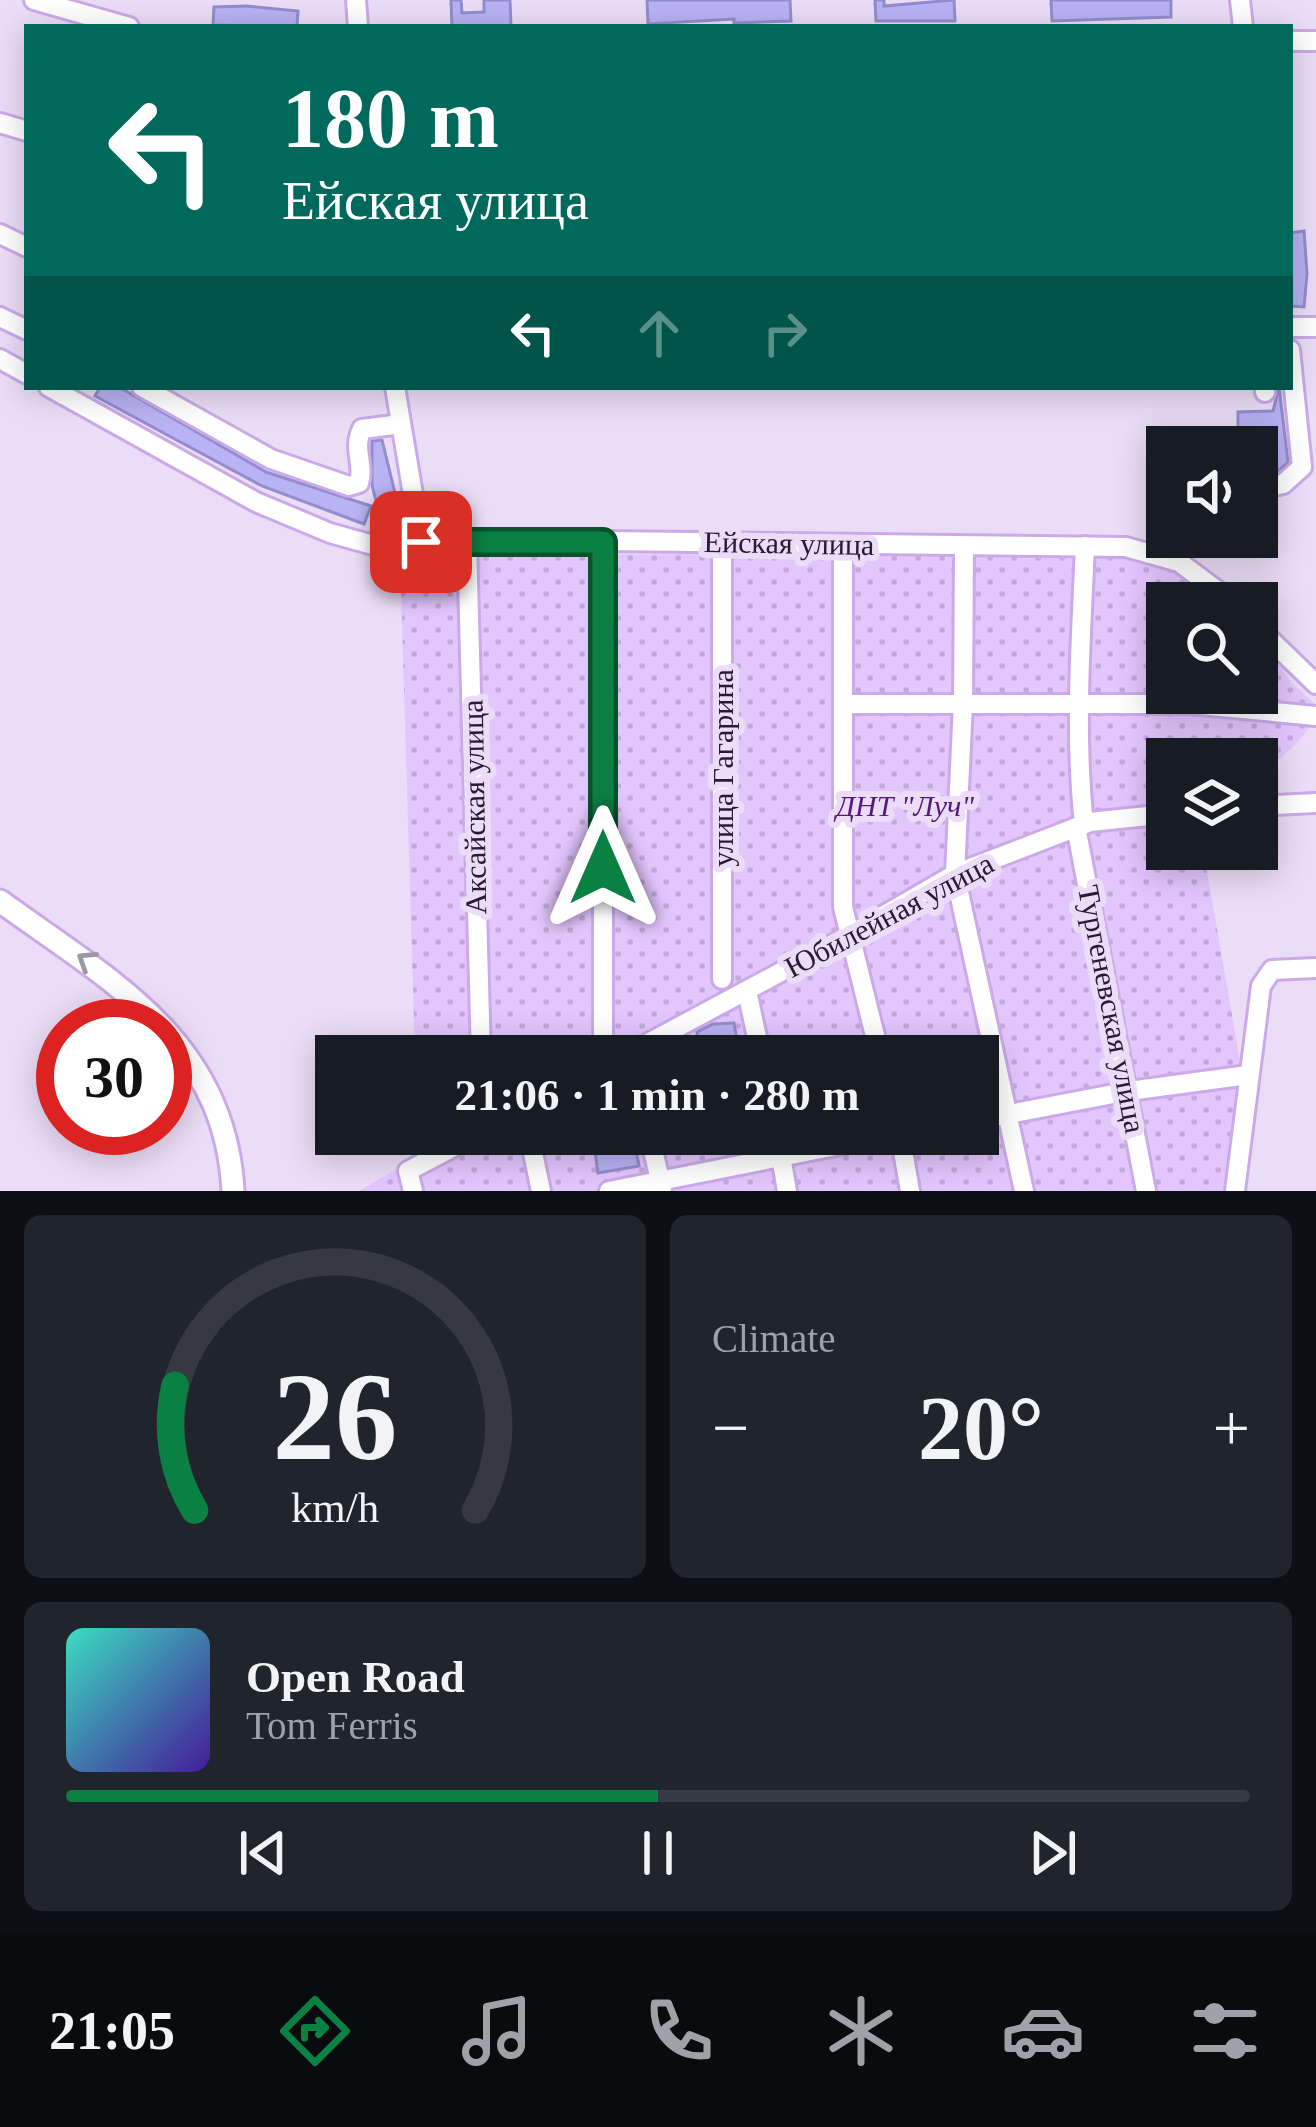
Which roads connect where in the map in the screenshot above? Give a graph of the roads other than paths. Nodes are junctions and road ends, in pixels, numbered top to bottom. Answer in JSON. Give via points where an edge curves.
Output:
{"nodes":[{"id":1,"x":34,"y":0,"type":"edge"},
{"id":2,"x":118,"y":24,"type":"edge"},
{"id":3,"x":1293,"y":379,"type":"edge"},
{"id":4,"x":54,"y":390,"type":"edge"},
{"id":5,"x":147,"y":390,"type":"edge"},
{"id":6,"x":395,"y":390,"type":"edge"},
{"id":7,"x":401,"y":424,"type":"junction"},
{"id":8,"x":1278,"y":485,"type":"edge"},
{"id":9,"x":421,"y":542,"type":"junction"},
{"id":10,"x":603,"y":549,"type":"junction"},
{"id":11,"x":722,"y":550,"type":"junction"},
{"id":12,"x":843,"y":550,"type":"junction"},
{"id":13,"x":467,"y":551,"type":"junction"},
{"id":14,"x":1084,"y":551,"type":"junction"},
{"id":15,"x":1146,"y":552,"type":"edge"},
{"id":16,"x":964,"y":553,"type":"junction"},
{"id":17,"x":1167,"y":558,"type":"edge"},
{"id":18,"x":1210,"y":582,"type":"edge"},
{"id":19,"x":1278,"y":647,"type":"edge"},
{"id":20,"x":1316,"y":684,"type":"edge"},
{"id":21,"x":1078,"y":701,"type":"junction"},
{"id":22,"x":963,"y":703,"type":"junction"},
{"id":23,"x":844,"y":704,"type":"junction"},
{"id":24,"x":1316,"y":716,"type":"edge"},
{"id":25,"x":1316,"y":803,"type":"edge"},
{"id":26,"x":1278,"y":805,"type":"edge"},
{"id":27,"x":1146,"y":817,"type":"edge"},
{"id":28,"x":1080,"y":826,"type":"junction"},
{"id":29,"x":955,"y":874,"type":"junction"},
{"id":30,"x":0,"y":901,"type":"edge"},
{"id":31,"x":850,"y":935,"type":"junction"},
{"id":32,"x":1316,"y":968,"type":"edge"},
{"id":33,"x":722,"y":980,"type":"dead end"},
{"id":34,"x":747,"y":991,"type":"junction"},
{"id":35,"x":480,"y":1035,"type":"edge"},
{"id":36,"x":603,"y":1035,"type":"edge"},
{"id":37,"x":664,"y":1035,"type":"edge"},
{"id":38,"x":756,"y":1035,"type":"edge"},
{"id":39,"x":875,"y":1035,"type":"edge"},
{"id":40,"x":1248,"y":1075,"type":"junction"},
{"id":41,"x":1129,"y":1091,"type":"junction"},
{"id":42,"x":1009,"y":1114,"type":"junction"},
{"id":43,"x":999,"y":1116,"type":"edge"},
{"id":44,"x":448,"y":1155,"type":"edge"},
{"id":45,"x":533,"y":1155,"type":"edge"},
{"id":46,"x":654,"y":1155,"type":"edge"},
{"id":47,"x":781,"y":1155,"type":"joint"},
{"id":48,"x":902,"y":1155,"type":"edge"},
{"id":49,"x":411,"y":1181,"type":"edge"},
{"id":50,"x":661,"y":1185,"type":"edge"},
{"id":51,"x":233,"y":1191,"type":"edge"},
{"id":52,"x":541,"y":1191,"type":"edge"},
{"id":53,"x":609,"y":1191,"type":"edge"},
{"id":54,"x":787,"y":1191,"type":"edge"},
{"id":55,"x":910,"y":1191,"type":"edge"},
{"id":56,"x":1024,"y":1191,"type":"edge"},
{"id":57,"x":1147,"y":1191,"type":"edge"},
{"id":58,"x":1235,"y":1191,"type":"edge"}],
"edges":[{"from":1,"to":2,"type":"street"},
{"from":3,"to":8,"type":"street","via":[[1302,467]]},
{"from":4,"to":9,"type":"street","name":"Ейская улица","via":[[256,502],[330,533],[373,545]]},
{"from":5,"to":7,"type":"street","via":[[271,459],[350,486],[362,473],[362,429]]},
{"from":6,"to":7,"type":"street"},
{"from":7,"to":9,"type":"street"},
{"from":9,"to":13,"type":"street","name":"Ейская улица"},
{"from":10,"to":11,"type":"street","name":"Ейская улица"},
{"from":10,"to":13,"type":"street","name":"Ейская улица"},
{"from":10,"to":36,"type":"street"},
{"from":11,"to":12,"type":"street","name":"Ейская улица"},
{"from":11,"to":33,"type":"street","name":"улица Гагарина"},
{"from":12,"to":16,"type":"street","name":"Ейская улица"},
{"from":12,"to":23,"type":"street"},
{"from":13,"to":35,"type":"street","name":"Аксайская улица"},
{"from":14,"to":15,"type":"street","name":"Ейская улица"},
{"from":14,"to":16,"type":"street","name":"Ейская улица"},
{"from":14,"to":21,"type":"street","name":"Тургеневская улица"},
{"from":16,"to":22,"type":"street"},
{"from":17,"to":18,"type":"street"},
{"from":19,"to":20,"type":"street"},
{"from":21,"to":22,"type":"street"},
{"from":21,"to":24,"type":"street"},
{"from":21,"to":28,"type":"street","name":"Тургеневская улица"},
{"from":22,"to":23,"type":"street"},
{"from":22,"to":29,"type":"street"},
{"from":23,"to":31,"type":"street","via":[[842,907]]},
{"from":25,"to":26,"type":"street"},
{"from":27,"to":28,"type":"street","name":"Юбилейная улица"},
{"from":28,"to":29,"type":"street","name":"Юбилейная улица"},
{"from":28,"to":41,"type":"street","name":"Тургеневская улица"},
{"from":29,"to":31,"type":"street","name":"Юбилейная улица"},
{"from":29,"to":42,"type":"street"},
{"from":51,"to":30,"type":"main road","one_way":true,"via":[[225,1135],[197,1070],[166,1028],[100,969]]},
{"from":31,"to":34,"type":"street","name":"Юбилейная улица"},
{"from":31,"to":39,"type":"street"},
{"from":32,"to":40,"type":"street","via":[[1272,970],[1261,986]]},
{"from":34,"to":37,"type":"street","name":"Юбилейная улица"},
{"from":34,"to":38,"type":"street"},
{"from":40,"to":41,"type":"street"},
{"from":40,"to":58,"type":"street"},
{"from":41,"to":42,"type":"street"},
{"from":41,"to":57,"type":"street","name":"Тургеневская улица"},
{"from":42,"to":43,"type":"street"},
{"from":42,"to":56,"type":"street"},
{"from":44,"to":49,"type":"street"},
{"from":45,"to":52,"type":"street"},
{"from":46,"to":50,"type":"street"},
{"from":47,"to":50,"type":"street"},
{"from":47,"to":54,"type":"street"},
{"from":48,"to":55,"type":"street"},
{"from":50,"to":53,"type":"street"}]}
